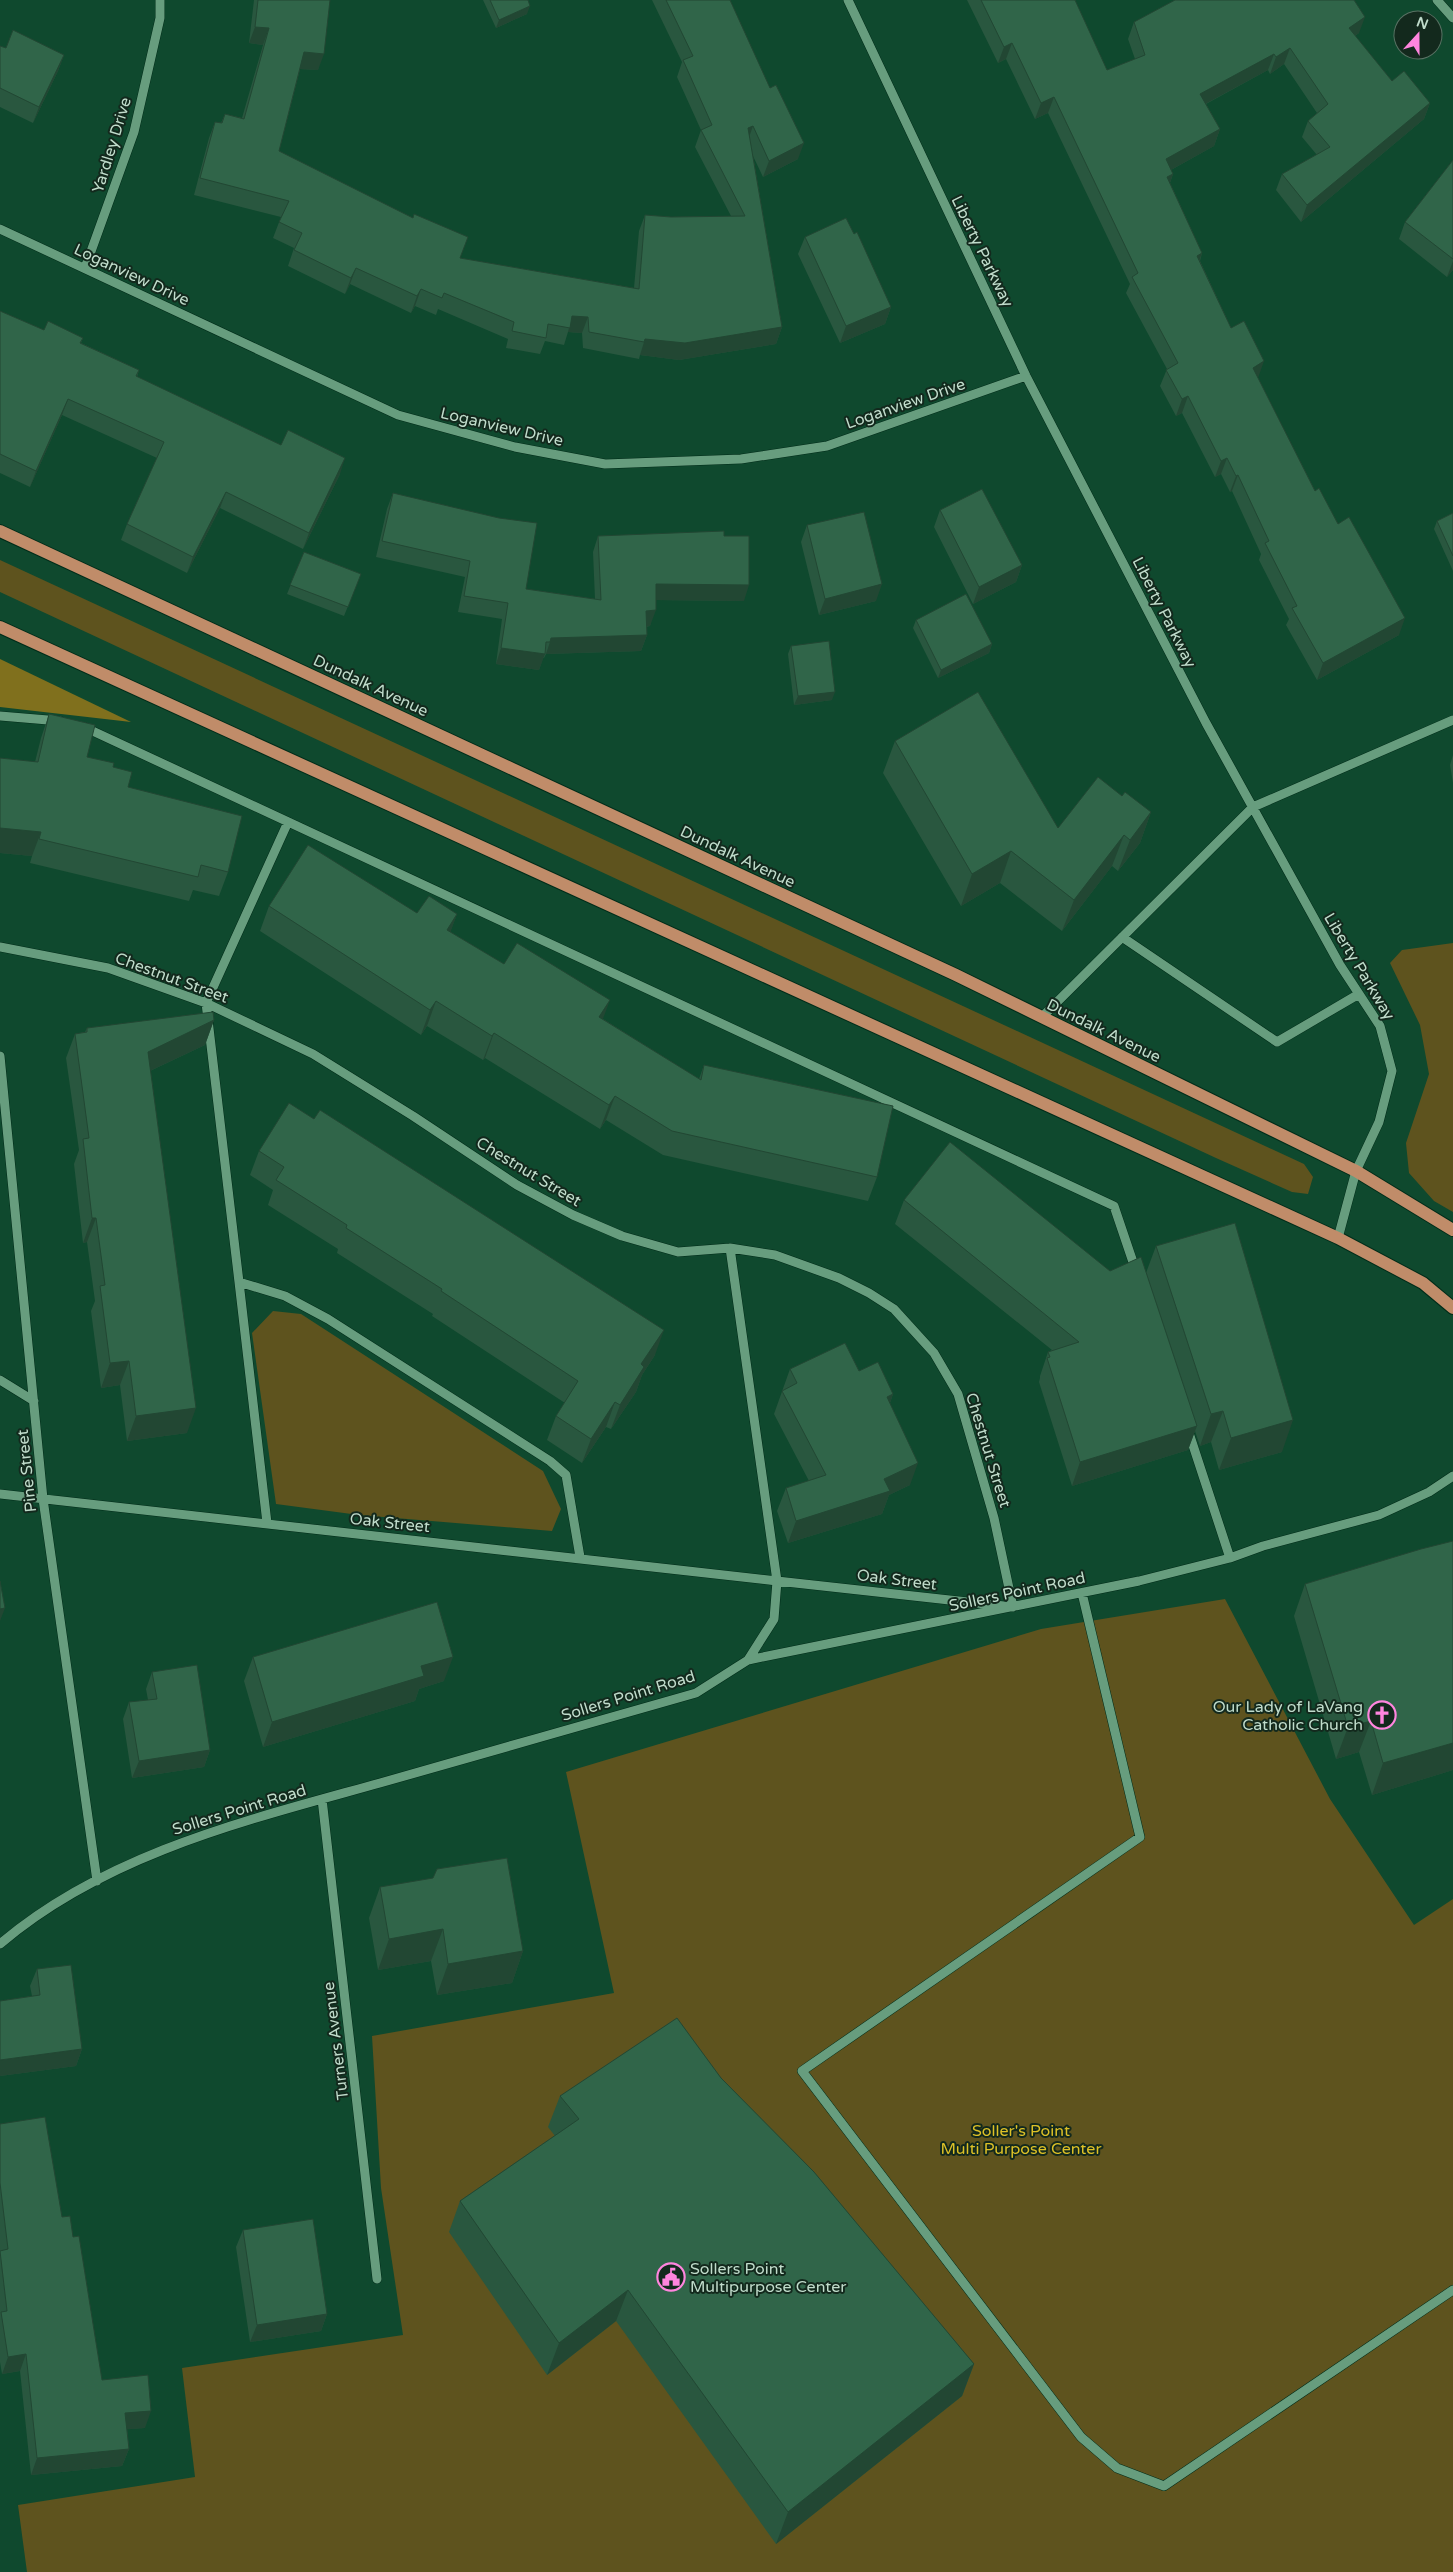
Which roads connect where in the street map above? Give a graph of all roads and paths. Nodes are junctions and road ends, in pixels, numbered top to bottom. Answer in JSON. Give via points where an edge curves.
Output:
{"nodes":[{"id":1,"x":160,"y":0,"type":"edge"},
{"id":2,"x":848,"y":0,"type":"edge"},
{"id":3,"x":1437,"y":0,"type":"edge"},
{"id":4,"x":1453,"y":18,"type":"edge"},
{"id":5,"x":0,"y":229,"type":"edge"},
{"id":6,"x":86,"y":268,"type":"junction"},
{"id":7,"x":1026,"y":376,"type":"junction"},
{"id":8,"x":0,"y":531,"type":"edge"},
{"id":9,"x":0,"y":627,"type":"edge"},
{"id":10,"x":0,"y":716,"type":"edge"},
{"id":11,"x":1453,"y":720,"type":"edge"},
{"id":12,"x":1252,"y":807,"type":"junction"},
{"id":13,"x":288,"y":822,"type":"junction"},
{"id":14,"x":1122,"y":937,"type":"junction"},
{"id":15,"x":0,"y":947,"type":"edge"},
{"id":16,"x":1359,"y":994,"type":"junction"},
{"id":17,"x":206,"y":1002,"type":"junction"},
{"id":18,"x":1042,"y":1017,"type":"junction"},
{"id":19,"x":0,"y":1056,"type":"edge"},
{"id":20,"x":1356,"y":1171,"type":"junction"},
{"id":21,"x":1453,"y":1230,"type":"edge"},
{"id":22,"x":1338,"y":1238,"type":"junction"},
{"id":23,"x":730,"y":1248,"type":"junction"},
{"id":24,"x":239,"y":1282,"type":"junction"},
{"id":25,"x":1139,"y":1282,"type":"edge"},
{"id":26,"x":1453,"y":1308,"type":"edge"},
{"id":27,"x":0,"y":1380,"type":"edge"},
{"id":28,"x":34,"y":1401,"type":"junction"},
{"id":29,"x":1186,"y":1424,"type":"edge"},
{"id":30,"x":1453,"y":1476,"type":"edge"},
{"id":31,"x":0,"y":1494,"type":"edge"},
{"id":32,"x":43,"y":1499,"type":"junction"},
{"id":33,"x":267,"y":1523,"type":"junction"},
{"id":34,"x":580,"y":1558,"type":"junction"},
{"id":35,"x":1230,"y":1558,"type":"junction"},
{"id":36,"x":777,"y":1580,"type":"junction"},
{"id":37,"x":1082,"y":1593,"type":"junction"},
{"id":38,"x":1013,"y":1608,"type":"junction"},
{"id":39,"x":748,"y":1660,"type":"junction"},
{"id":40,"x":322,"y":1799,"type":"junction"},
{"id":41,"x":97,"y":1881,"type":"junction"},
{"id":42,"x":0,"y":1944,"type":"edge"},
{"id":43,"x":377,"y":2279,"type":"dead end"},
{"id":44,"x":1453,"y":2290,"type":"edge"}],
"edges":[{"from":1,"to":6,"type":"street","name":"Yardley Drive","via":[[160,18],[134,132]]},
{"from":2,"to":7,"type":"street","name":"Liberty Parkway"},
{"from":3,"to":4,"type":"street"},
{"from":5,"to":6,"type":"street","name":"Loganview Drive"},
{"from":6,"to":7,"type":"street","name":"Loganview Drive","via":[[398,415],[515,447],[605,464],[741,459],[827,446]]},
{"from":7,"to":12,"type":"street","name":"Liberty Parkway"},
{"from":8,"to":18,"type":"main road","name":"Dundalk Avenue"},
{"from":9,"to":22,"type":"main road"},
{"from":10,"to":13,"type":"street","via":[[72,722]]},
{"from":11,"to":12,"type":"street"},
{"from":12,"to":14,"type":"street"},
{"from":12,"to":16,"type":"street","name":"Liberty Parkway"},
{"from":13,"to":17,"type":"street"},
{"from":13,"to":25,"type":"street","via":[[1114,1206]]},
{"from":14,"to":16,"type":"street","via":[[1277,1042]]},
{"from":14,"to":18,"type":"street"},
{"from":15,"to":17,"type":"street","name":"Chestnut Street","via":[[108,968]]},
{"from":16,"to":20,"type":"street","name":"Liberty Parkway","via":[[1380,1026],[1392,1071],[1379,1122]]},
{"from":17,"to":23,"type":"street","name":"Chestnut Street","via":[[313,1054],[517,1185],[573,1216],[622,1236],[678,1252]]},
{"from":17,"to":24,"type":"street"},
{"from":18,"to":20,"type":"main road","name":"Dundalk Avenue"},
{"from":19,"to":28,"type":"street","name":"Pine Street"},
{"from":20,"to":21,"type":"main road","name":"Dundalk Avenue"},
{"from":20,"to":22,"type":"street","name":"Liberty Parkway"},
{"from":22,"to":26,"type":"main road","via":[[1423,1283]]},
{"from":23,"to":36,"type":"street"},
{"from":23,"to":38,"type":"street","name":"Chestnut Street","via":[[776,1255],[862,1289],[894,1309],[934,1352],[958,1394],[994,1518]]},
{"from":24,"to":33,"type":"street"},
{"from":24,"to":34,"type":"street","via":[[285,1296],[328,1319],[550,1461],[566,1475]]},
{"from":27,"to":28,"type":"street"},
{"from":28,"to":32,"type":"street","name":"Pine Street"},
{"from":29,"to":35,"type":"street"},
{"from":30,"to":35,"type":"street","name":"Sollers Point Road","via":[[1429,1492],[1379,1515]]},
{"from":31,"to":32,"type":"street","name":"Oak Street"},
{"from":32,"to":33,"type":"street","name":"Oak Street"},
{"from":32,"to":41,"type":"street","name":"Pine Street"},
{"from":33,"to":34,"type":"street","name":"Oak Street"},
{"from":34,"to":36,"type":"street","name":"Oak Street"},
{"from":35,"to":37,"type":"street","name":"Sollers Point Road"},
{"from":36,"to":38,"type":"street","name":"Oak Street"},
{"from":36,"to":39,"type":"street","via":[[774,1619]]},
{"from":37,"to":38,"type":"street","name":"Sollers Point Road"},
{"from":37,"to":44,"type":"street","via":[[1140,1837],[802,2071],[1081,2437],[1117,2468],[1164,2486]]},
{"from":38,"to":39,"type":"street","name":"Sollers Point Road"},
{"from":39,"to":40,"type":"street","name":"Sollers Point Road","via":[[696,1693]]},
{"from":40,"to":41,"type":"street","name":"Sollers Point Road","via":[[172,1845]]},
{"from":40,"to":43,"type":"street","name":"Turners Avenue"},
{"from":41,"to":42,"type":"street","name":"Sollers Point Road"}]}
